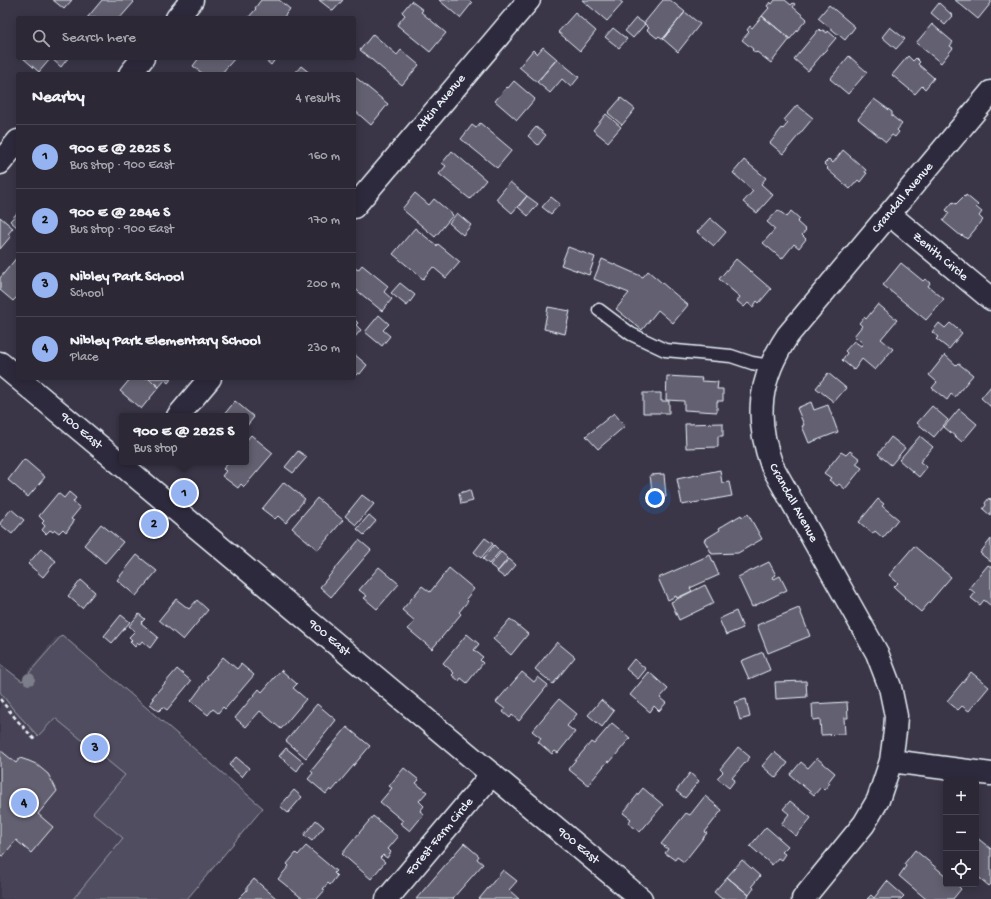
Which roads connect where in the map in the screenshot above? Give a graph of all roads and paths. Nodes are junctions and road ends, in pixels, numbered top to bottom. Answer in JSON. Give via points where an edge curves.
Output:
{"nodes":[{"id":1,"x":192,"y":0,"type":"edge"},
{"id":2,"x":528,"y":0,"type":"edge"},
{"id":3,"x":179,"y":16,"type":"edge"},
{"id":4,"x":141,"y":60,"type":"edge"},
{"id":5,"x":132,"y":72,"type":"edge"},
{"id":6,"x":991,"y":92,"type":"edge"},
{"id":7,"x":16,"y":143,"type":"edge"},
{"id":8,"x":0,"y":163,"type":"edge"},
{"id":9,"x":356,"y":205,"type":"edge"},
{"id":10,"x":889,"y":214,"type":"junction"},
{"id":11,"x":991,"y":299,"type":"edge"},
{"id":12,"x":599,"y":310,"type":"dead end"},
{"id":13,"x":0,"y":363,"type":"edge"},
{"id":14,"x":770,"y":366,"type":"junction"},
{"id":15,"x":16,"y":375,"type":"edge"},
{"id":16,"x":22,"y":380,"type":"edge"},
{"id":17,"x":208,"y":380,"type":"edge"},
{"id":18,"x":181,"y":413,"type":"edge"},
{"id":19,"x":119,"y":455,"type":"edge"},
{"id":20,"x":135,"y":467,"type":"edge"},
{"id":21,"x":0,"y":699,"type":"edge"},
{"id":22,"x":35,"y":740,"type":"dead end"},
{"id":23,"x":891,"y":761,"type":"junction"},
{"id":24,"x":492,"y":774,"type":"junction"},
{"id":25,"x":991,"y":774,"type":"edge"},
{"id":26,"x":387,"y":899,"type":"edge"},
{"id":27,"x":641,"y":899,"type":"edge"},
{"id":28,"x":803,"y":899,"type":"edge"}],
"edges":[{"from":1,"to":3,"type":"street"},
{"from":2,"to":9,"type":"street","name":"Atkin Avenue"},
{"from":4,"to":5,"type":"street"},
{"from":6,"to":10,"type":"street","name":"Crandall Avenue"},
{"from":7,"to":8,"type":"street"},
{"from":10,"to":11,"type":"street","name":"Zenith Circle"},
{"from":10,"to":14,"type":"street","name":"Crandall Avenue","via":[[788,335]]},
{"from":12,"to":14,"type":"lane","via":[[631,334],[665,350],[731,356]]},
{"from":13,"to":15,"type":"street","name":"900 East"},
{"from":14,"to":23,"type":"street","name":"Crandall Avenue","via":[[761,404],[767,452],[778,479],[871,641],[886,673],[896,716]]},
{"from":16,"to":19,"type":"street","name":"900 East"},
{"from":17,"to":18,"type":"street"},
{"from":20,"to":24,"type":"street","name":"900 East"},
{"from":21,"to":22,"type":"path"},
{"from":23,"to":25,"type":"street"},
{"from":23,"to":28,"type":"street","name":"Crandall Avenue","via":[[878,800],[864,824]]},
{"from":24,"to":26,"type":"street","name":"Forest Farm Circle"},
{"from":24,"to":27,"type":"street","name":"900 East"}]}
